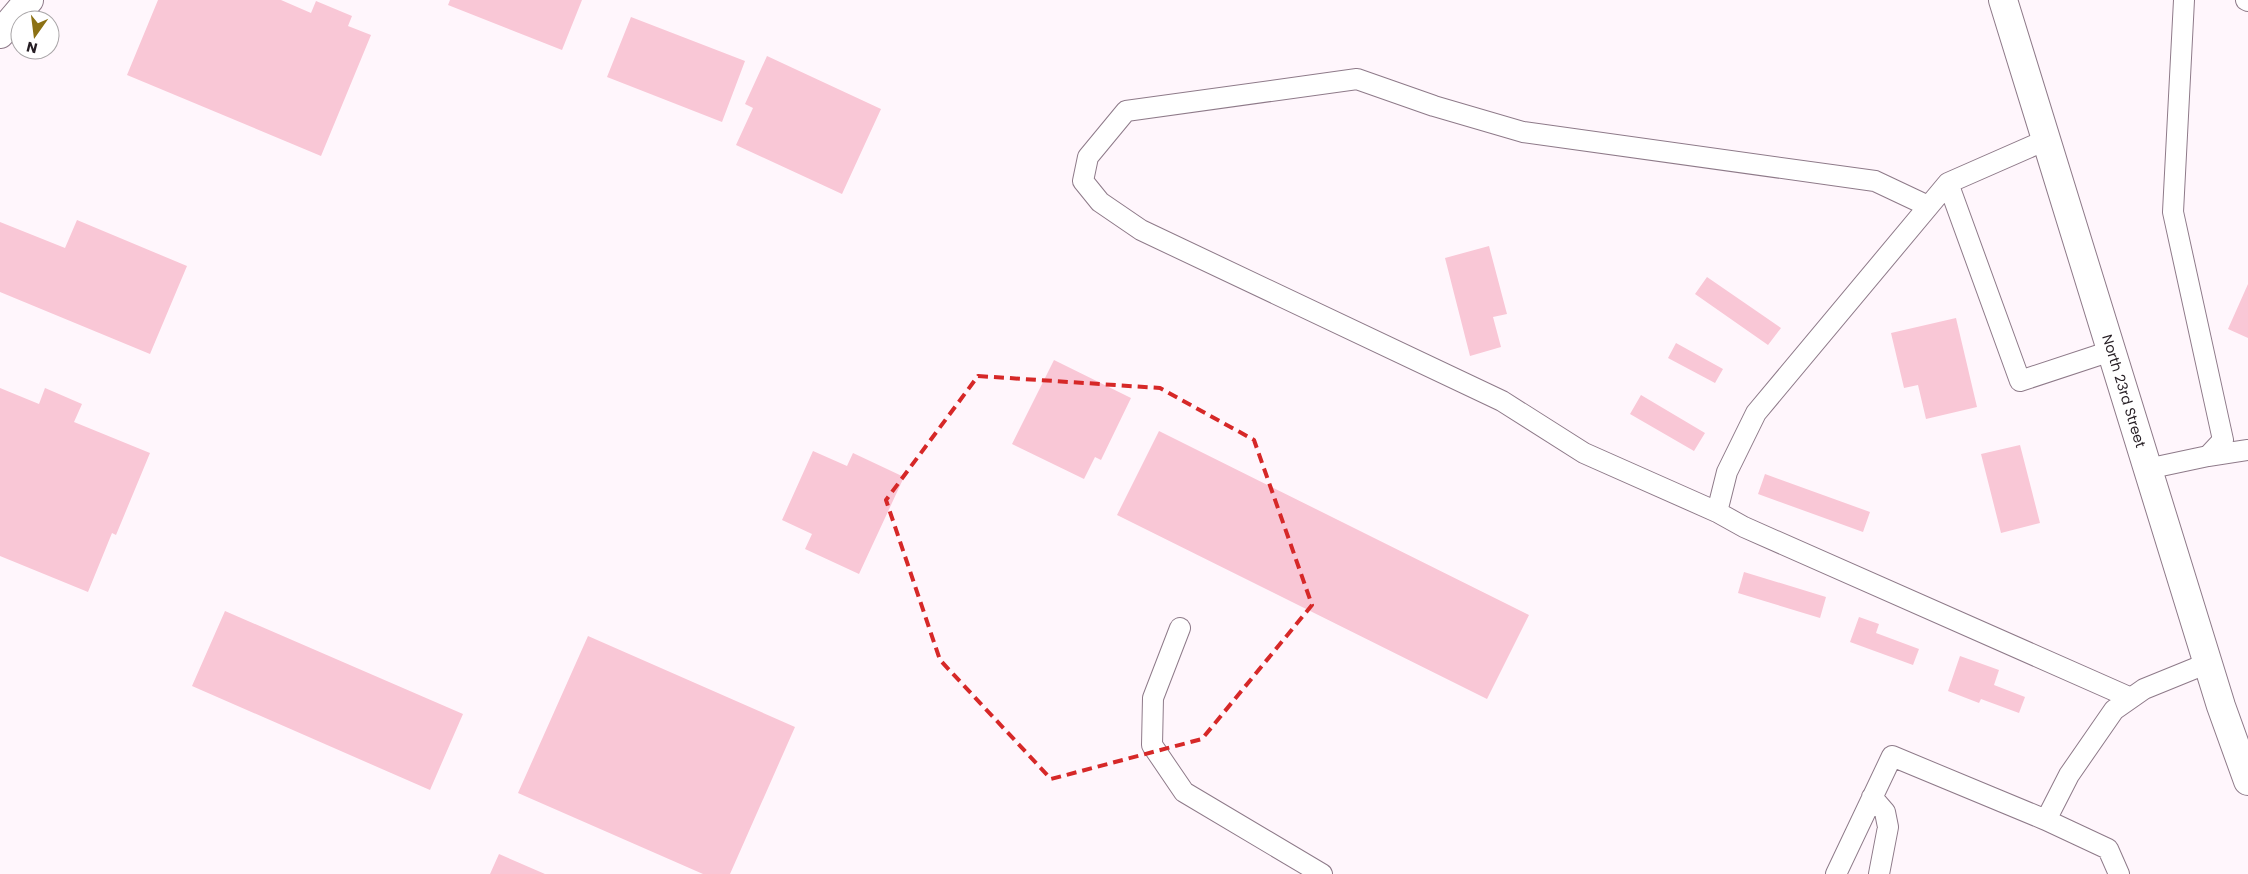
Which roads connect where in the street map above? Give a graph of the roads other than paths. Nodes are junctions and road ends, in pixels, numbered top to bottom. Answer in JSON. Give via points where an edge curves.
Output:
{"nodes":[{"id":1,"x":29,"y":0,"type":"edge"},
{"id":2,"x":2003,"y":0,"type":"edge"},
{"id":3,"x":2184,"y":0,"type":"edge"},
{"id":4,"x":0,"y":34,"type":"edge"},
{"id":5,"x":2046,"y":140,"type":"junction"},
{"id":6,"x":1948,"y":183,"type":"junction"},
{"id":7,"x":1928,"y":206,"type":"junction"},
{"id":8,"x":2111,"y":350,"type":"junction"},
{"id":9,"x":2248,"y":450,"type":"edge"},
{"id":10,"x":2208,"y":456,"type":"junction"},
{"id":11,"x":2148,"y":469,"type":"junction"},
{"id":12,"x":1717,"y":512,"type":"junction"},
{"id":13,"x":1180,"y":628,"type":"dead end"},
{"id":14,"x":2208,"y":663,"type":"junction"},
{"id":15,"x":2131,"y":698,"type":"junction"},
{"id":16,"x":2247,"y":776,"type":"edge"},
{"id":17,"x":1872,"y":797,"type":"junction"},
{"id":18,"x":2046,"y":820,"type":"junction"},
{"id":19,"x":1322,"y":874,"type":"edge"},
{"id":20,"x":1836,"y":874,"type":"edge"},
{"id":21,"x":1879,"y":874,"type":"edge"},
{"id":22,"x":2119,"y":874,"type":"edge"}],
"edges":[{"from":1,"to":4,"type":"main road"},
{"from":2,"to":5,"type":"main road","name":"North 23rd Street"},
{"from":3,"to":10,"type":"lane","via":[[2173,212],[2224,440]]},
{"from":5,"to":6,"type":"lane"},
{"from":5,"to":8,"type":"main road","name":"North 23rd Street"},
{"from":6,"to":7,"type":"lane"},
{"from":6,"to":8,"type":"lane","via":[[2020,381]]},
{"from":7,"to":12,"type":"lane","via":[[1756,413],[1727,472]]},
{"from":7,"to":12,"type":"lane","via":[[1875,181],[1523,132],[1357,79],[1126,111],[1088,157],[1083,181],[1100,202],[1141,230],[1502,401],[1584,453]]},
{"from":8,"to":11,"type":"main road","name":"North 23rd Street"},
{"from":9,"to":10,"type":"lane"},
{"from":10,"to":11,"type":"lane"},
{"from":11,"to":14,"type":"main road","name":"North 23rd Street"},
{"from":12,"to":15,"type":"lane","via":[[1744,527]]},
{"from":13,"to":19,"type":"lane","via":[[1153,698],[1152,745],[1184,792]]},
{"from":14,"to":15,"type":"lane","via":[[2144,689]]},
{"from":14,"to":16,"type":"main road","name":"North 23rd Street"},
{"from":15,"to":18,"type":"lane","via":[[2114,710],[2069,775]]},
{"from":17,"to":18,"type":"lane","via":[[1892,756]]},
{"from":17,"to":20,"type":"lane"},
{"from":17,"to":21,"type":"lane","via":[[1885,812],[1888,827]]},
{"from":18,"to":22,"type":"lane","via":[[2108,850]]}]}
